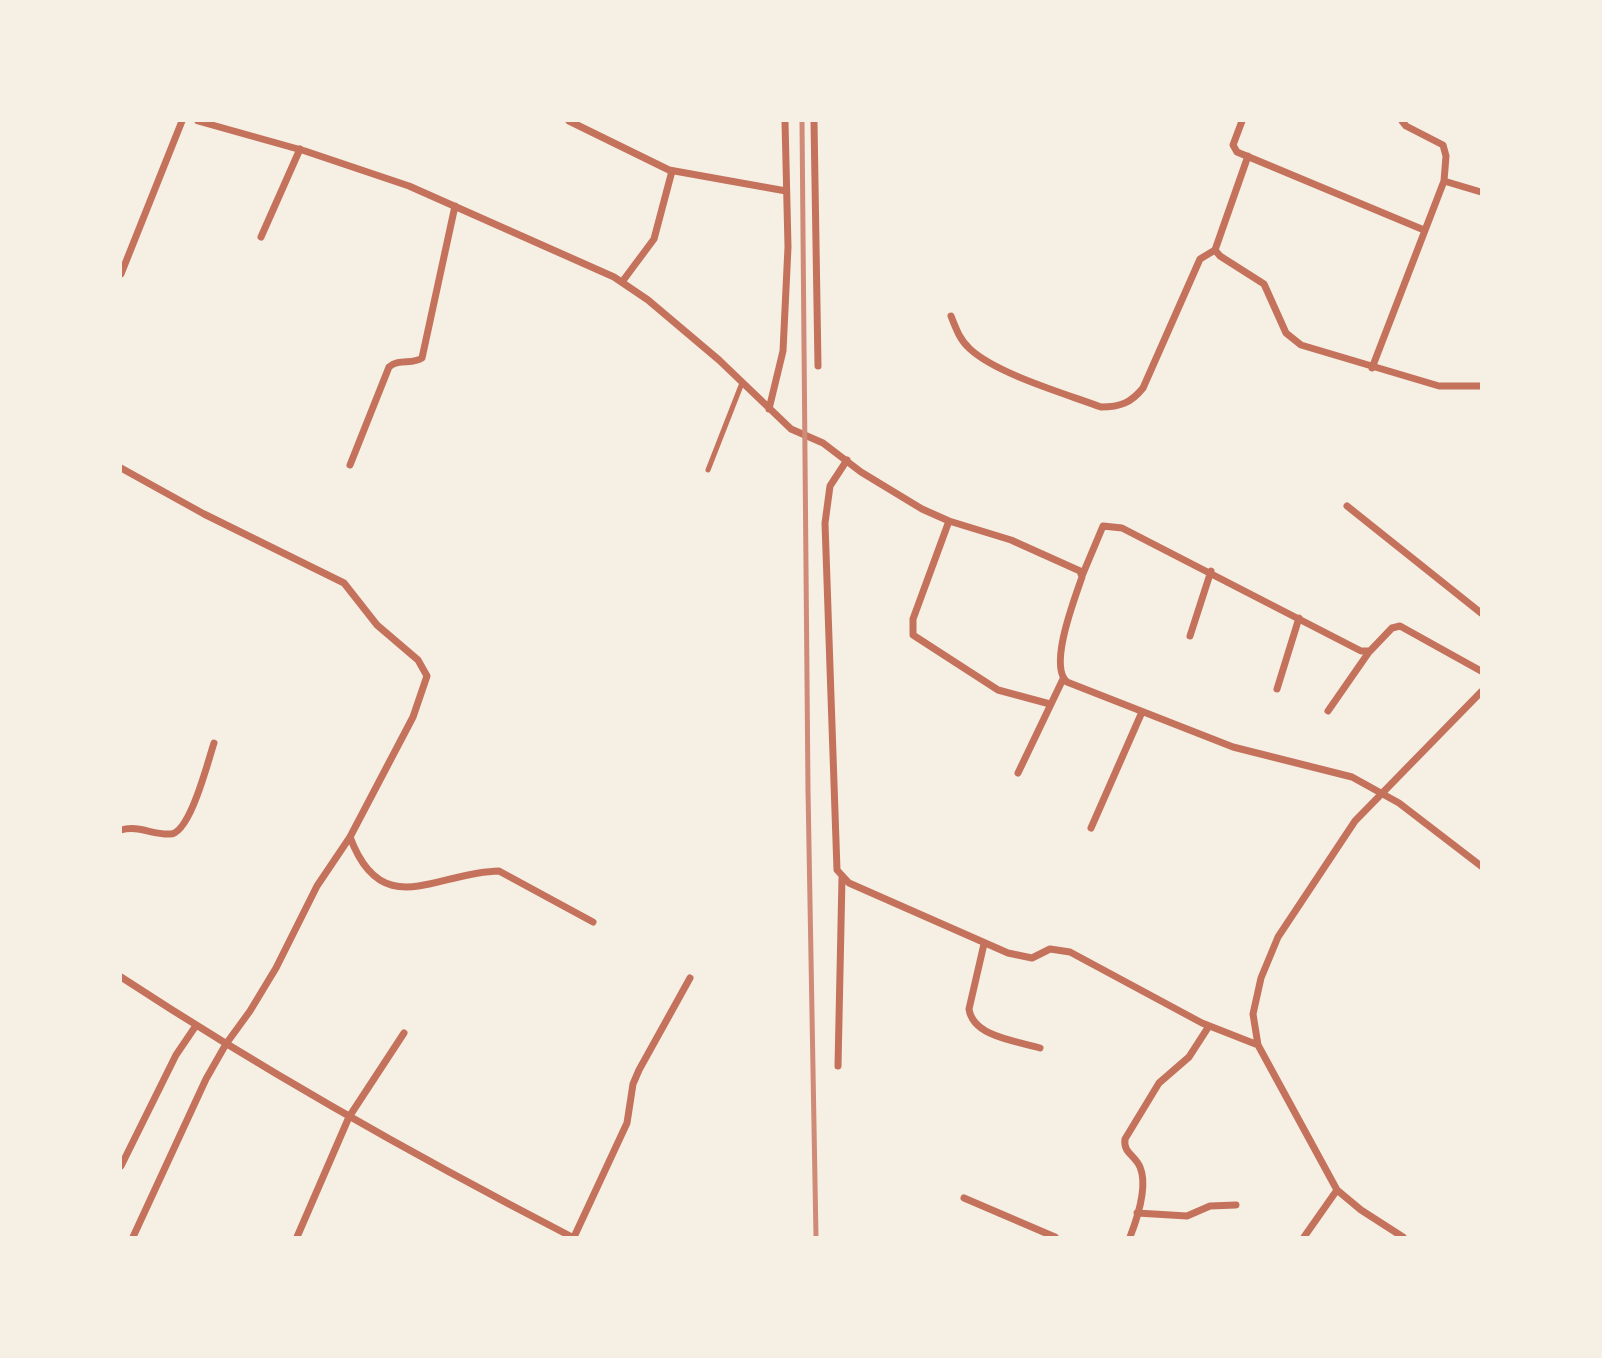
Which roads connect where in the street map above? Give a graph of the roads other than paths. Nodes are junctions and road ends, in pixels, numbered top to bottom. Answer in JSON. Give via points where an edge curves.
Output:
{"nodes":[{"id":1,"x":182,"y":121,"type":"edge"},
{"id":2,"x":198,"y":121,"type":"edge"},
{"id":3,"x":569,"y":121,"type":"edge"},
{"id":4,"x":785,"y":121,"type":"edge"},
{"id":5,"x":814,"y":121,"type":"edge"},
{"id":6,"x":1241,"y":121,"type":"edge"},
{"id":7,"x":1402,"y":121,"type":"edge"},
{"id":8,"x":299,"y":149,"type":"junction"},
{"id":9,"x":1248,"y":156,"type":"junction"},
{"id":10,"x":672,"y":171,"type":"junction"},
{"id":11,"x":1444,"y":181,"type":"junction"},
{"id":12,"x":786,"y":191,"type":"junction"},
{"id":13,"x":1481,"y":192,"type":"edge"},
{"id":14,"x":455,"y":206,"type":"junction"},
{"id":15,"x":1424,"y":230,"type":"junction"},
{"id":16,"x":261,"y":237,"type":"dead end"},
{"id":17,"x":1215,"y":250,"type":"junction"},
{"id":18,"x":121,"y":274,"type":"edge"},
{"id":19,"x":622,"y":282,"type":"junction"},
{"id":20,"x":951,"y":316,"type":"dead end"},
{"id":21,"x":818,"y":366,"type":"dead end"},
{"id":22,"x":1372,"y":368,"type":"junction"},
{"id":23,"x":742,"y":383,"type":"junction"},
{"id":24,"x":1481,"y":386,"type":"edge"},
{"id":25,"x":769,"y":409,"type":"junction"},
{"id":26,"x":847,"y":460,"type":"junction"},
{"id":27,"x":350,"y":465,"type":"dead end"},
{"id":28,"x":121,"y":468,"type":"edge"},
{"id":29,"x":708,"y":470,"type":"dead end"},
{"id":30,"x":1347,"y":506,"type":"dead end"},
{"id":31,"x":949,"y":522,"type":"junction"},
{"id":32,"x":1211,"y":571,"type":"junction"},
{"id":33,"x":1082,"y":577,"type":"junction"},
{"id":34,"x":1481,"y":613,"type":"edge"},
{"id":35,"x":1300,"y":618,"type":"junction"},
{"id":36,"x":1190,"y":636,"type":"dead end"},
{"id":37,"x":1370,"y":651,"type":"junction"},
{"id":38,"x":1481,"y":671,"type":"edge"},
{"id":39,"x":1063,"y":678,"type":"junction"},
{"id":40,"x":1277,"y":689,"type":"dead end"},
{"id":41,"x":1481,"y":692,"type":"edge"},
{"id":42,"x":1050,"y":704,"type":"junction"},
{"id":43,"x":1142,"y":712,"type":"junction"},
{"id":44,"x":1328,"y":712,"type":"dead end"},
{"id":45,"x":215,"y":743,"type":"dead end"},
{"id":46,"x":1018,"y":773,"type":"dead end"},
{"id":47,"x":1382,"y":792,"type":"junction"},
{"id":48,"x":1091,"y":828,"type":"dead end"},
{"id":49,"x":121,"y":830,"type":"edge"},
{"id":50,"x":350,"y":836,"type":"junction"},
{"id":51,"x":1481,"y":866,"type":"edge"},
{"id":52,"x":842,"y":878,"type":"junction"},
{"id":53,"x":593,"y":922,"type":"dead end"},
{"id":54,"x":984,"y":944,"type":"junction"},
{"id":55,"x":121,"y":977,"type":"edge"},
{"id":56,"x":690,"y":978,"type":"dead end"},
{"id":57,"x":1209,"y":1026,"type":"junction"},
{"id":58,"x":195,"y":1027,"type":"junction"},
{"id":59,"x":404,"y":1033,"type":"dead end"},
{"id":60,"x":226,"y":1044,"type":"junction"},
{"id":61,"x":1258,"y":1045,"type":"junction"},
{"id":62,"x":1040,"y":1048,"type":"dead end"},
{"id":63,"x":838,"y":1066,"type":"dead end"},
{"id":64,"x":349,"y":1117,"type":"junction"},
{"id":65,"x":121,"y":1166,"type":"edge"},
{"id":66,"x":1337,"y":1189,"type":"junction"},
{"id":67,"x":964,"y":1198,"type":"dead end"},
{"id":68,"x":1236,"y":1205,"type":"dead end"},
{"id":69,"x":1137,"y":1213,"type":"junction"},
{"id":70,"x":133,"y":1237,"type":"edge"},
{"id":71,"x":297,"y":1237,"type":"edge"},
{"id":72,"x":573,"y":1237,"type":"edge"},
{"id":73,"x":1055,"y":1237,"type":"edge"},
{"id":74,"x":1130,"y":1237,"type":"edge"},
{"id":75,"x":1304,"y":1237,"type":"edge"},
{"id":76,"x":1403,"y":1237,"type":"edge"}],
"edges":[{"from":1,"to":18,"type":"street"},
{"from":2,"to":8,"type":"street"},
{"from":3,"to":10,"type":"street"},
{"from":4,"to":12,"type":"street"},
{"from":5,"to":21,"type":"street"},
{"from":6,"to":9,"type":"street","via":[[1234,149]]},
{"from":7,"to":11,"type":"street","via":[[1443,145]]},
{"from":8,"to":14,"type":"street"},
{"from":8,"to":16,"type":"street"},
{"from":9,"to":15,"type":"street"},
{"from":9,"to":17,"type":"street"},
{"from":10,"to":12,"type":"street"},
{"from":10,"to":19,"type":"street","via":[[654,239]]},
{"from":11,"to":13,"type":"street"},
{"from":11,"to":15,"type":"street"},
{"from":12,"to":25,"type":"street","via":[[783,351]]},
{"from":14,"to":19,"type":"street"},
{"from":14,"to":27,"type":"street","via":[[422,358],[389,367]]},
{"from":15,"to":22,"type":"street"},
{"from":17,"to":20,"type":"street","via":[[1200,259],[1143,388],[1127,404],[1115,407],[1101,407],[979,357],[960,337]]},
{"from":17,"to":22,"type":"street","via":[[1264,284],[1292,340]]},
{"from":19,"to":23,"type":"street"},
{"from":22,"to":24,"type":"street","via":[[1439,386]]},
{"from":23,"to":25,"type":"street"},
{"from":23,"to":29,"type":"lane"},
{"from":25,"to":26,"type":"street","via":[[791,429]]},
{"from":26,"to":31,"type":"street","via":[[899,496]]},
{"from":26,"to":52,"type":"street","via":[[830,486],[825,523],[836,862]]},
{"from":28,"to":50,"type":"street","via":[[344,583],[377,625],[423,666],[427,676],[419,704]]},
{"from":30,"to":34,"type":"street"},
{"from":31,"to":33,"type":"street","via":[[1034,549],[1077,569]]},
{"from":31,"to":42,"type":"street","via":[[913,619],[913,635],[998,690]]},
{"from":32,"to":33,"type":"street","via":[[1131,531],[1107,525],[1101,529]]},
{"from":32,"to":35,"type":"street"},
{"from":32,"to":36,"type":"street"},
{"from":33,"to":39,"type":"street","via":[[1062,643]]},
{"from":35,"to":37,"type":"street","via":[[1361,651]]},
{"from":35,"to":40,"type":"street"},
{"from":37,"to":38,"type":"street","via":[[1392,628],[1400,626]]},
{"from":37,"to":44,"type":"street"},
{"from":39,"to":42,"type":"street"},
{"from":39,"to":43,"type":"street"},
{"from":41,"to":47,"type":"street"},
{"from":42,"to":46,"type":"street"},
{"from":43,"to":47,"type":"street","via":[[1247,751],[1338,772]]},
{"from":43,"to":48,"type":"street"},
{"from":45,"to":49,"type":"street","via":[[189,818],[178,833]]},
{"from":47,"to":51,"type":"street"},
{"from":47,"to":61,"type":"street","via":[[1355,821],[1278,937],[1255,1003]]},
{"from":50,"to":53,"type":"street","via":[[365,867],[389,885],[432,885],[499,871]]},
{"from":50,"to":60,"type":"street","via":[[317,886],[250,1011]]},
{"from":52,"to":54,"type":"street"},
{"from":52,"to":63,"type":"street"},
{"from":54,"to":57,"type":"street","via":[[1024,958],[1041,956],[1050,949],[1070,952]]},
{"from":54,"to":62,"type":"street","via":[[970,1018],[980,1029]]},
{"from":55,"to":58,"type":"street"},
{"from":56,"to":72,"type":"street","via":[[639,1070],[627,1123]]},
{"from":57,"to":61,"type":"street"},
{"from":57,"to":69,"type":"street","via":[[1189,1058],[1159,1083],[1125,1139],[1126,1150],[1142,1173]]},
{"from":58,"to":60,"type":"street"},
{"from":58,"to":65,"type":"street","via":[[176,1055]]},
{"from":59,"to":64,"type":"street"},
{"from":60,"to":64,"type":"street"},
{"from":60,"to":70,"type":"street"},
{"from":61,"to":66,"type":"street"},
{"from":64,"to":71,"type":"street"},
{"from":64,"to":72,"type":"street"},
{"from":66,"to":75,"type":"street"},
{"from":66,"to":76,"type":"street"},
{"from":67,"to":73,"type":"street"},
{"from":68,"to":69,"type":"street","via":[[1210,1206],[1187,1216]]},
{"from":69,"to":74,"type":"street"}]}
